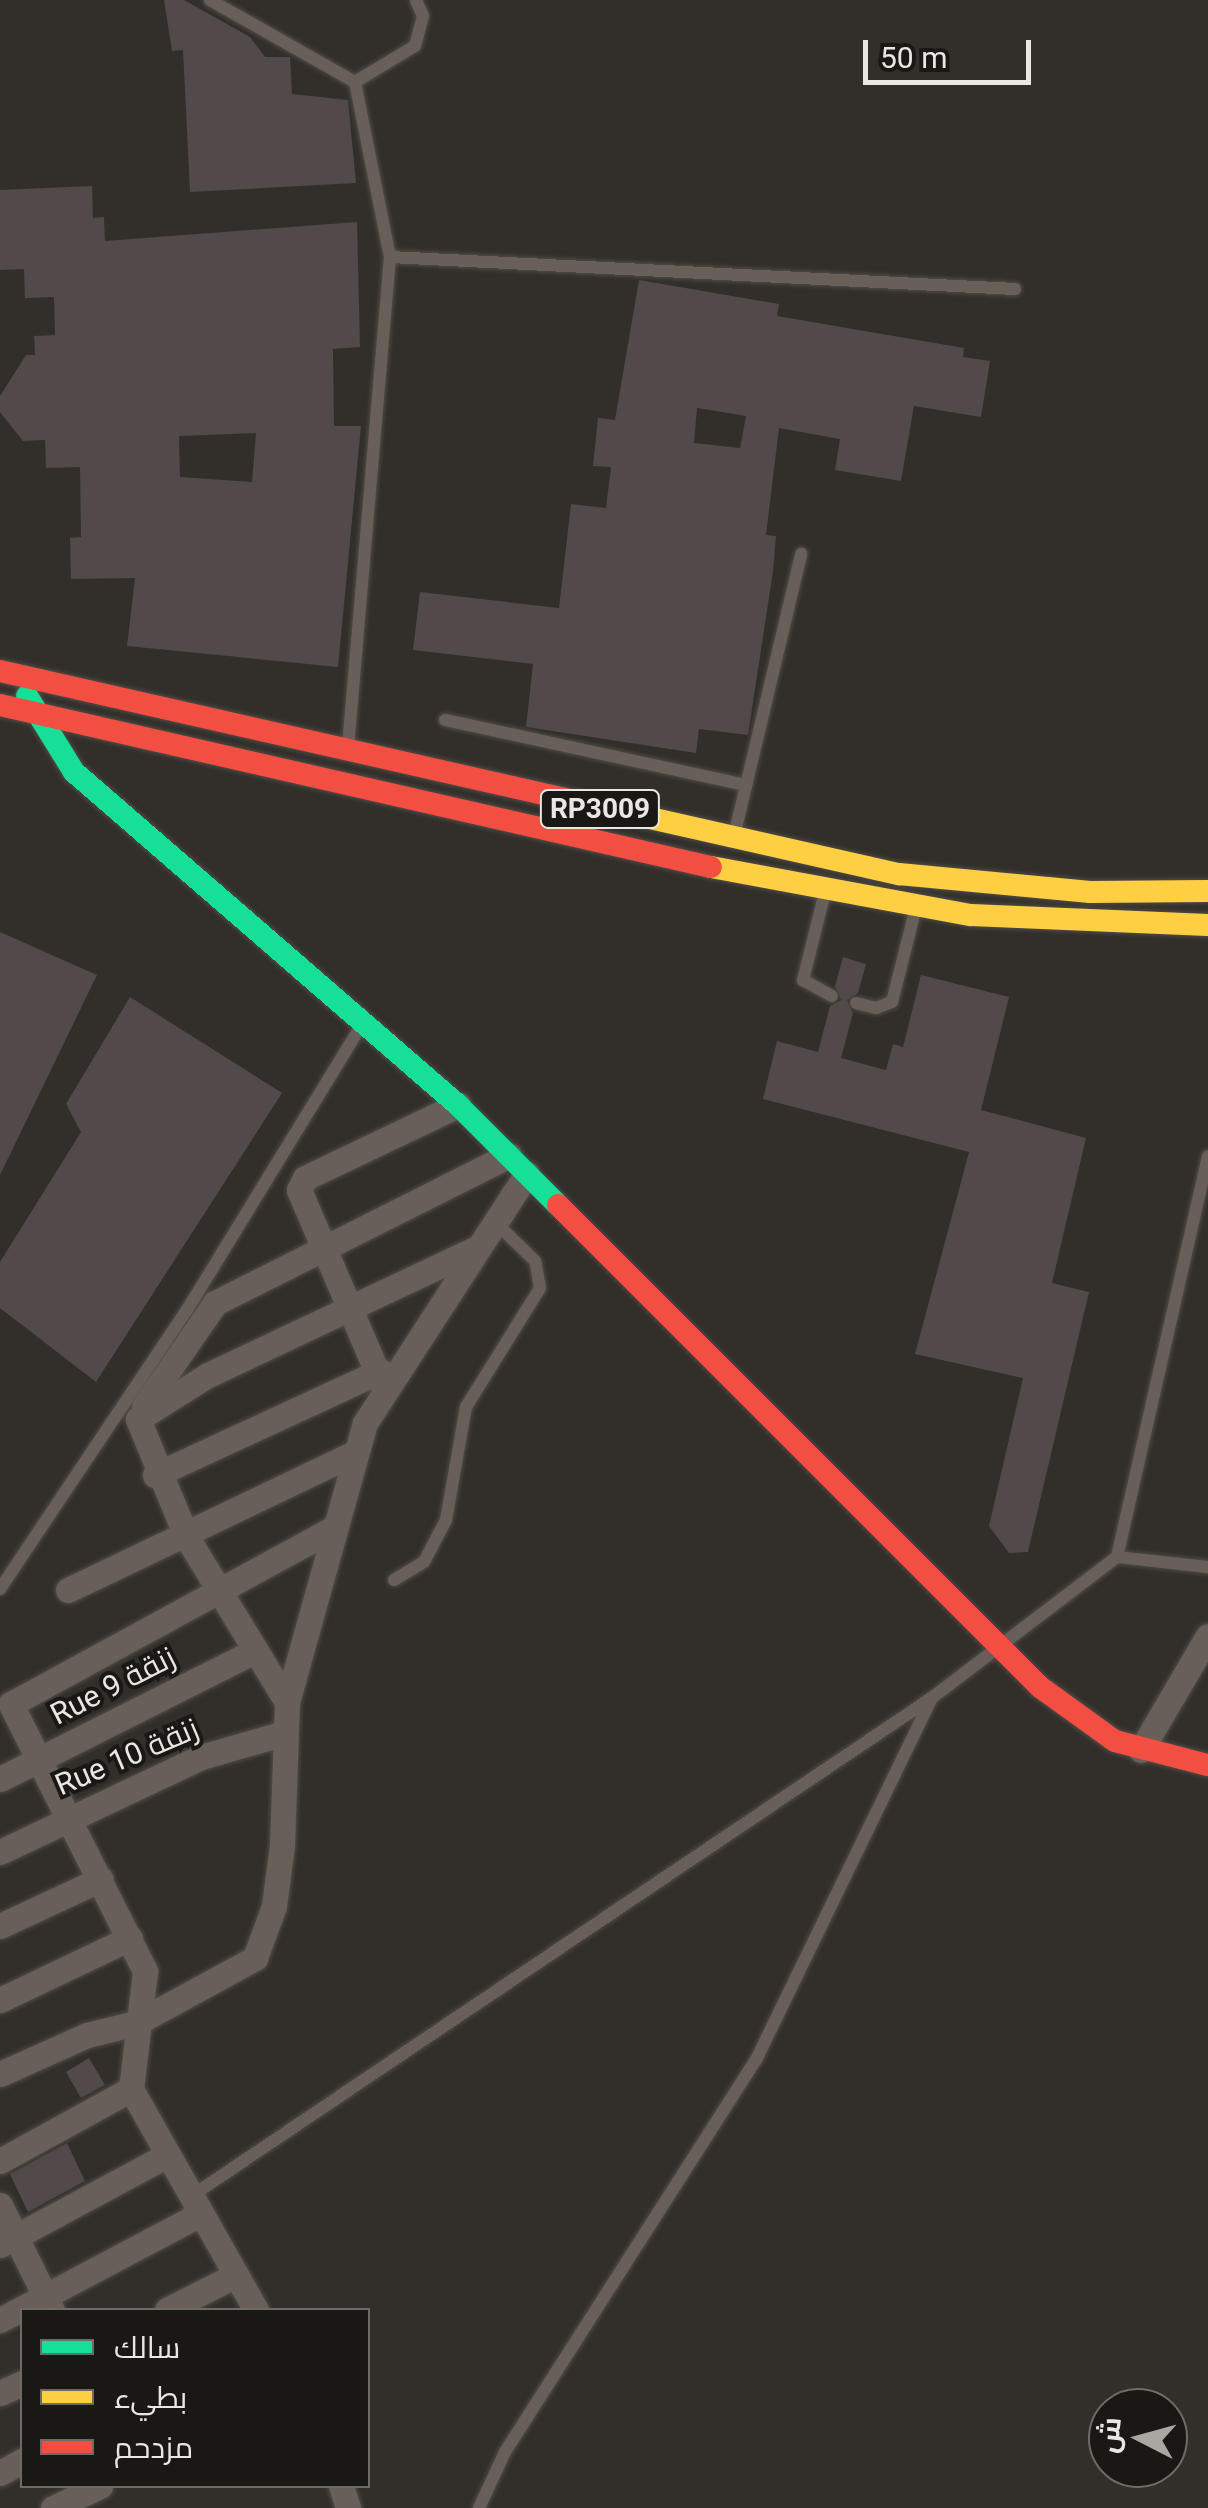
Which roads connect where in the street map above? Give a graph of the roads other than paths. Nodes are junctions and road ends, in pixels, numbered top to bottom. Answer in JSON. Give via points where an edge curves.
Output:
{"nodes":[{"id":1,"x":210,"y":0,"type":"edge"},
{"id":2,"x":416,"y":0,"type":"edge"},
{"id":3,"x":356,"y":82,"type":"junction"},
{"id":4,"x":390,"y":258,"type":"junction"},
{"id":5,"x":1015,"y":288,"type":"dead end"},
{"id":6,"x":801,"y":554,"type":"dead end"},
{"id":7,"x":10,"y":673,"type":"edge"},
{"id":8,"x":0,"y":705,"type":"edge"},
{"id":9,"x":32,"y":713,"type":"junction"},
{"id":10,"x":445,"y":720,"type":"dead end"},
{"id":11,"x":347,"y":754,"type":"junction"},
{"id":12,"x":746,"y":785,"type":"junction"},
{"id":13,"x":734,"y":839,"type":"junction"},
{"id":14,"x":1208,"y":892,"type":"edge"},
{"id":15,"x":825,"y":893,"type":"junction"},
{"id":16,"x":916,"y":908,"type":"junction"},
{"id":17,"x":1208,"y":925,"type":"edge"},
{"id":18,"x":832,"y":996,"type":"dead end"},
{"id":19,"x":856,"y":1003,"type":"dead end"},
{"id":20,"x":364,"y":1022,"type":"junction"},
{"id":21,"x":458,"y":1105,"type":"junction"},
{"id":22,"x":1208,"y":1156,"type":"edge"},
{"id":23,"x":518,"y":1165,"type":"junction"},
{"id":24,"x":494,"y":1220,"type":"junction"},
{"id":25,"x":324,"y":1246,"type":"junction"},
{"id":26,"x":473,"y":1250,"type":"junction"},
{"id":27,"x":351,"y":1309,"type":"junction"},
{"id":28,"x":382,"y":1379,"type":"junction"},
{"id":29,"x":142,"y":1409,"type":"junction"},
{"id":30,"x":356,"y":1452,"type":"junction"},
{"id":31,"x":156,"y":1475,"type":"junction"},
{"id":32,"x":336,"y":1527,"type":"junction"},
{"id":33,"x":186,"y":1536,"type":"junction"},
{"id":34,"x":1116,"y":1557,"type":"junction"},
{"id":35,"x":1208,"y":1567,"type":"edge"},
{"id":36,"x":394,"y":1580,"type":"dead end"},
{"id":37,"x":0,"y":1589,"type":"edge"},
{"id":38,"x":68,"y":1590,"type":"dead end"},
{"id":39,"x":219,"y":1593,"type":"junction"},
{"id":40,"x":1208,"y":1636,"type":"edge"},
{"id":41,"x":997,"y":1647,"type":"junction"},
{"id":42,"x":254,"y":1651,"type":"junction"},
{"id":43,"x":933,"y":1697,"type":"junction"},
{"id":44,"x":287,"y":1702,"type":"junction"},
{"id":45,"x":284,"y":1733,"type":"junction"},
{"id":46,"x":1141,"y":1750,"type":"junction"},
{"id":47,"x":34,"y":1762,"type":"junction"},
{"id":48,"x":1207,"y":1768,"type":"edge"},
{"id":49,"x":0,"y":1779,"type":"edge"},
{"id":50,"x":68,"y":1817,"type":"junction"},
{"id":51,"x":0,"y":1852,"type":"edge"},
{"id":52,"x":101,"y":1878,"type":"junction"},
{"id":53,"x":0,"y":1926,"type":"edge"},
{"id":54,"x":130,"y":1938,"type":"junction"},
{"id":55,"x":0,"y":2000,"type":"edge"},
{"id":56,"x":136,"y":2023,"type":"junction"},
{"id":57,"x":0,"y":2074,"type":"edge"},
{"id":58,"x":132,"y":2089,"type":"junction"},
{"id":59,"x":167,"y":2155,"type":"junction"},
{"id":60,"x":0,"y":2161,"type":"edge"},
{"id":61,"x":0,"y":2205,"type":"edge"},
{"id":62,"x":195,"y":2206,"type":"junction"},
{"id":63,"x":8,"y":2241,"type":"edge"},
{"id":64,"x":236,"y":2275,"type":"junction"},
{"id":65,"x":48,"y":2304,"type":"edge"},
{"id":66,"x":171,"y":2308,"type":"edge"},
{"id":67,"x":255,"y":2308,"type":"edge"},
{"id":68,"x":96,"y":2488,"type":"edge"},
{"id":69,"x":52,"y":2508,"type":"edge"},
{"id":70,"x":478,"y":2508,"type":"edge"}],
"edges":[{"from":1,"to":3,"type":"lane"},
{"from":2,"to":3,"type":"lane","via":[[423,16],[415,46]]},
{"from":3,"to":4,"type":"lane"},
{"from":4,"to":5,"type":"lane"},
{"from":4,"to":11,"type":"lane"},
{"from":6,"to":12,"type":"lane"},
{"from":7,"to":9,"type":"main road"},
{"from":7,"to":11,"type":"main road","number":"RP3009"},
{"from":8,"to":9,"type":"main road","number":"RP3009"},
{"from":9,"to":15,"type":"main road","number":"RP3009"},
{"from":9,"to":20,"type":"main road","via":[[74,772]]},
{"from":10,"to":12,"type":"lane"},
{"from":11,"to":13,"type":"main road","number":"RP3009"},
{"from":12,"to":13,"type":"lane"},
{"from":13,"to":14,"type":"main road","number":"RP3009","via":[[972,884]]},
{"from":15,"to":16,"type":"main road","number":"RP3009"},
{"from":15,"to":18,"type":"lane","via":[[803,980]]},
{"from":16,"to":17,"type":"main road","number":"RP3009"},
{"from":16,"to":19,"type":"lane","via":[[892,1002],[876,1008]]},
{"from":20,"to":21,"type":"main road"},
{"from":20,"to":37,"type":"lane","via":[[187,1310]]},
{"from":21,"to":23,"type":"main road"},
{"from":21,"to":25,"type":"street","via":[[305,1178],[301,1202]]},
{"from":22,"to":34,"type":"lane"},
{"from":23,"to":24,"type":"street"},
{"from":23,"to":25,"type":"street"},
{"from":23,"to":41,"type":"main road"},
{"from":24,"to":26,"type":"street"},
{"from":24,"to":36,"type":"lane","via":[[536,1261],[540,1288],[466,1407],[446,1520],[424,1562]]},
{"from":25,"to":27,"type":"street"},
{"from":25,"to":29,"type":"street","via":[[214,1302]]},
{"from":26,"to":27,"type":"street"},
{"from":26,"to":28,"type":"street"},
{"from":27,"to":28,"type":"street"},
{"from":27,"to":29,"type":"street"},
{"from":28,"to":30,"type":"street"},
{"from":28,"to":31,"type":"street"},
{"from":29,"to":31,"type":"street","via":[[138,1430]]},
{"from":30,"to":32,"type":"street"},
{"from":30,"to":33,"type":"street"},
{"from":31,"to":33,"type":"street"},
{"from":32,"to":39,"type":"street"},
{"from":32,"to":44,"type":"street"},
{"from":33,"to":38,"type":"street"},
{"from":33,"to":39,"type":"street"},
{"from":34,"to":35,"type":"lane"},
{"from":34,"to":41,"type":"lane"},
{"from":39,"to":42,"type":"street"},
{"from":39,"to":47,"type":"street","via":[[15,1698],[11,1711]]},
{"from":40,"to":46,"type":"street"},
{"from":41,"to":43,"type":"lane"},
{"from":41,"to":46,"type":"main road","via":[[1072,1714]]},
{"from":42,"to":44,"type":"street"},
{"from":42,"to":47,"type":"street","name":"Rue 9 زنقة"},
{"from":43,"to":62,"type":"lane"},
{"from":43,"to":70,"type":"lane","via":[[756,2060],[505,2452]]},
{"from":44,"to":45,"type":"street"},
{"from":45,"to":50,"type":"street","name":"Rue 10 زنقة","via":[[201,1758]]},
{"from":45,"to":56,"type":"street","via":[[282,1845],[267,1935],[241,1971]]},
{"from":46,"to":48,"type":"main road"},
{"from":47,"to":49,"type":"street","name":"Rue 9 زنقة"},
{"from":47,"to":50,"type":"street"},
{"from":50,"to":51,"type":"street","name":"Rue 10 زنقة"},
{"from":50,"to":52,"type":"street"},
{"from":52,"to":53,"type":"street"},
{"from":52,"to":54,"type":"street"},
{"from":54,"to":55,"type":"street"},
{"from":54,"to":56,"type":"street","via":[[145,1972]]},
{"from":56,"to":57,"type":"street","via":[[87,2035]]},
{"from":56,"to":58,"type":"street"},
{"from":58,"to":59,"type":"street"},
{"from":58,"to":60,"type":"street"},
{"from":59,"to":62,"type":"street"},
{"from":59,"to":63,"type":"street"},
{"from":61,"to":63,"type":"street"},
{"from":62,"to":64,"type":"street"},
{"from":62,"to":65,"type":"street"},
{"from":63,"to":65,"type":"street"},
{"from":64,"to":66,"type":"street"},
{"from":64,"to":67,"type":"street"},
{"from":68,"to":69,"type":"street"}]}
